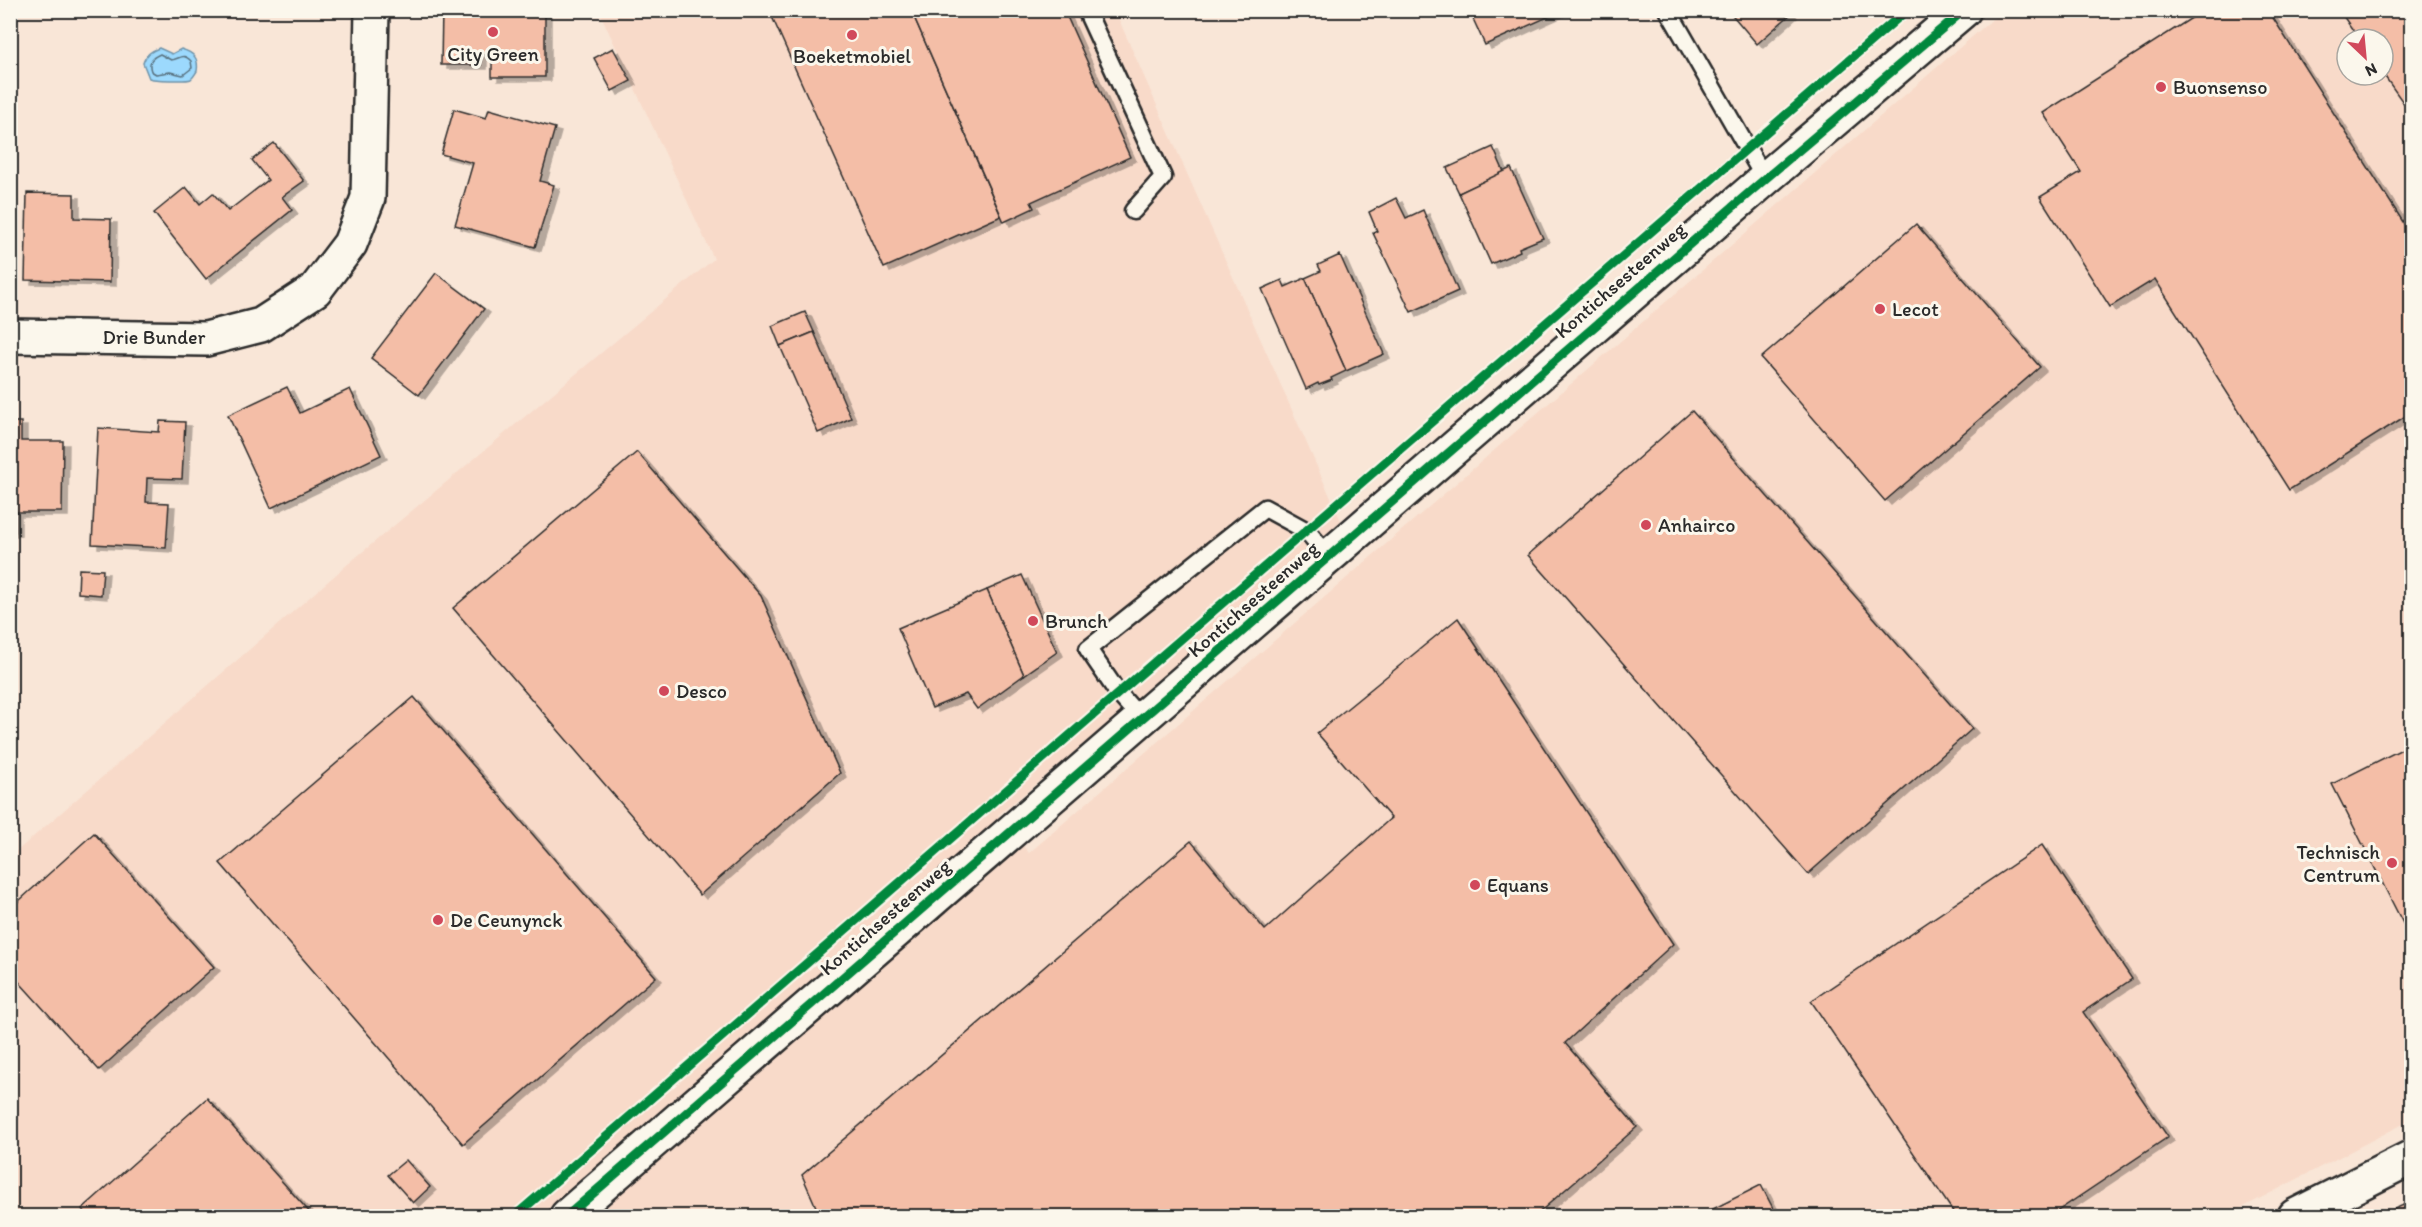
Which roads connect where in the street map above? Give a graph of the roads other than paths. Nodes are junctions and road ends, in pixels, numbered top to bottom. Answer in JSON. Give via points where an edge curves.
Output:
{"nodes":[{"id":1,"x":372,"y":10,"type":"edge"},
{"id":2,"x":1086,"y":10,"type":"edge"},
{"id":3,"x":1668,"y":10,"type":"edge"},
{"id":4,"x":1964,"y":10,"type":"edge"},
{"id":5,"x":1765,"y":179,"type":"junction"},
{"id":6,"x":1133,"y":211,"type":"dead end"},
{"id":7,"x":10,"y":336,"type":"edge"},
{"id":8,"x":1329,"y":557,"type":"junction"},
{"id":9,"x":1141,"y":719,"type":"junction"},
{"id":10,"x":2412,"y":1157,"type":"edge"},
{"id":11,"x":567,"y":1216,"type":"edge"},
{"id":12,"x":2295,"y":1216,"type":"edge"}],
"edges":[{"from":1,"to":7,"type":"street","name":"Drie Bunder","via":[[368,198],[350,244],[315,290],[261,325],[206,339]]},
{"from":2,"to":6,"type":"lane","via":[[1163,177]]},
{"from":3,"to":5,"type":"lane"},
{"from":4,"to":5,"type":"street","name":"Kontichsesteenweg"},
{"from":5,"to":8,"type":"street","name":"Kontichsesteenweg"},
{"from":8,"to":9,"type":"street","name":"Kontichsesteenweg"},
{"from":8,"to":9,"type":"lane","via":[[1307,531],[1265,508],[1088,649]]},
{"from":9,"to":11,"type":"street","name":"Kontichsesteenweg"},
{"from":10,"to":12,"type":"street"}]}
